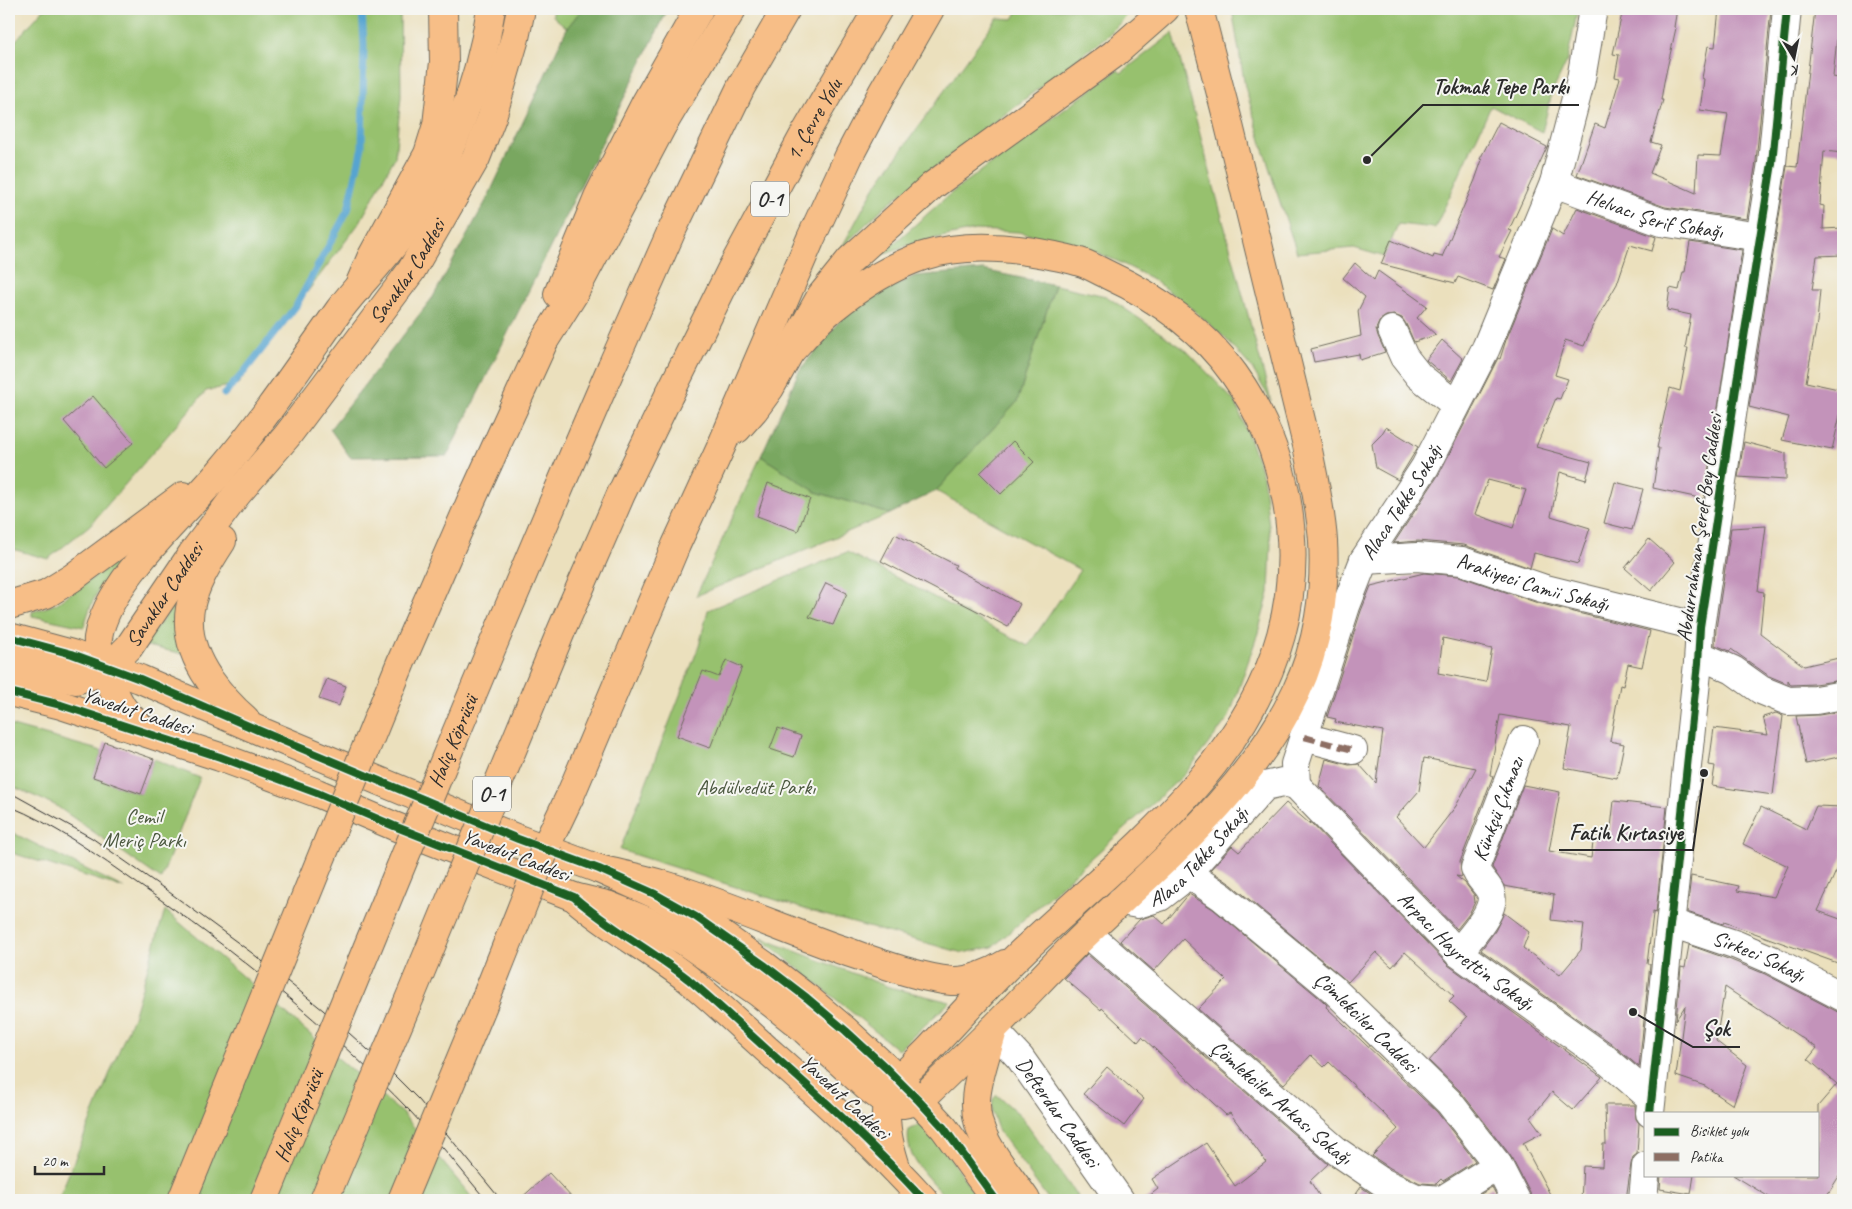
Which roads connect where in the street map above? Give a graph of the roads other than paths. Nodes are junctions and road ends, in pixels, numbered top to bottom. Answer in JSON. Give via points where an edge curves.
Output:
{"nodes":[{"id":1,"x":443,"y":9,"type":"edge"},
{"id":2,"x":491,"y":9,"type":"edge"},
{"id":3,"x":521,"y":9,"type":"edge"},
{"id":4,"x":685,"y":9,"type":"edge"},
{"id":5,"x":698,"y":9,"type":"edge"},
{"id":6,"x":732,"y":9,"type":"edge"},
{"id":7,"x":786,"y":9,"type":"edge"},
{"id":8,"x":878,"y":9,"type":"edge"},
{"id":9,"x":930,"y":9,"type":"edge"},
{"id":10,"x":1165,"y":9,"type":"edge"},
{"id":11,"x":1199,"y":9,"type":"edge"},
{"id":12,"x":1593,"y":9,"type":"edge"},
{"id":13,"x":1787,"y":9,"type":"edge"},
{"id":14,"x":645,"y":104,"type":"junction"},
{"id":15,"x":1554,"y":183,"type":"junction"},
{"id":16,"x":1760,"y":237,"type":"junction"},
{"id":17,"x":358,"y":288,"type":"junction"},
{"id":18,"x":1392,"y":330,"type":"dead end"},
{"id":19,"x":544,"y":341,"type":"junction"},
{"id":20,"x":788,"y":354,"type":"junction"},
{"id":21,"x":1456,"y":405,"type":"junction"},
{"id":22,"x":287,"y":436,"type":"junction"},
{"id":23,"x":721,"y":447,"type":"junction"},
{"id":24,"x":220,"y":472,"type":"junction"},
{"id":25,"x":1364,"y":560,"type":"junction"},
{"id":26,"x":9,"y":606,"type":"edge"},
{"id":27,"x":1700,"y":627,"type":"junction"},
{"id":28,"x":9,"y":637,"type":"edge"},
{"id":29,"x":1699,"y":655,"type":"junction"},
{"id":30,"x":9,"y":665,"type":"edge"},
{"id":31,"x":105,"y":665,"type":"junction"},
{"id":32,"x":9,"y":692,"type":"edge"},
{"id":33,"x":1843,"y":695,"type":"edge"},
{"id":34,"x":260,"y":731,"type":"junction"},
{"id":35,"x":145,"y":732,"type":"junction"},
{"id":36,"x":1304,"y":737,"type":"junction"},
{"id":37,"x":1524,"y":740,"type":"dead end"},
{"id":38,"x":1353,"y":750,"type":"dead end"},
{"id":39,"x":1296,"y":785,"type":"junction"},
{"id":40,"x":598,"y":870,"type":"junction"},
{"id":41,"x":1188,"y":873,"type":"junction"},
{"id":42,"x":574,"y":896,"type":"junction"},
{"id":43,"x":1121,"y":901,"type":"junction"},
{"id":44,"x":1671,"y":923,"type":"junction"},
{"id":45,"x":1087,"y":933,"type":"junction"},
{"id":46,"x":1458,"y":953,"type":"junction"},
{"id":47,"x":1019,"y":955,"type":"junction"},
{"id":48,"x":1843,"y":997,"type":"edge"},
{"id":49,"x":993,"y":1029,"type":"junction"},
{"id":50,"x":892,"y":1091,"type":"junction"},
{"id":51,"x":919,"y":1101,"type":"junction"},
{"id":52,"x":1650,"y":1106,"type":"edge"},
{"id":53,"x":1498,"y":1165,"type":"junction"},
{"id":54,"x":896,"y":1170,"type":"junction"},
{"id":55,"x":1645,"y":1176,"type":"edge"},
{"id":56,"x":182,"y":1200,"type":"edge"},
{"id":57,"x":264,"y":1200,"type":"edge"},
{"id":58,"x":324,"y":1200,"type":"edge"},
{"id":59,"x":402,"y":1200,"type":"edge"},
{"id":60,"x":924,"y":1200,"type":"edge"},
{"id":61,"x":996,"y":1200,"type":"edge"},
{"id":62,"x":1026,"y":1200,"type":"edge"},
{"id":63,"x":1120,"y":1200,"type":"edge"},
{"id":64,"x":1516,"y":1200,"type":"edge"},
{"id":65,"x":1643,"y":1200,"type":"edge"}],
"edges":[{"from":1,"to":17,"type":"main road","via":[[442,90],[437,125],[428,154]]},
{"from":2,"to":17,"type":"main road","name":"Savaklar Caddesi","via":[[478,73],[450,146],[426,195],[401,234]]},
{"from":3,"to":22,"type":"main road","name":"Savaklar Caddesi","via":[[492,117],[476,158],[411,271]]},
{"from":4,"to":14,"type":"main road","via":[[665,50]]},
{"from":5,"to":14,"type":"main road"},
{"from":6,"to":19,"type":"main road","via":[[662,126],[574,295]]},
{"from":7,"to":57,"type":"main road","name":"Haliç Köprüsü","bridge":true,"via":[[737,96],[672,230],[612,366]]},
{"from":8,"to":58,"type":"main road","name":"1. Çevre Yolu","number":"O-1","bridge":true,"via":[[803,137],[670,392],[584,578]]},
{"from":9,"to":23,"type":"main road","via":[[849,156]]},
{"from":10,"to":20,"type":"main road","via":[[1075,84],[932,186],[890,222],[850,260],[821,296]]},
{"from":11,"to":43,"type":"main road","via":[[1317,492],[1323,540],[1323,575],[1319,617],[1310,656],[1297,691],[1281,720],[1214,810]]},
{"from":12,"to":15,"type":"street","name":"Alaca Tekke Sokağı","via":[[1581,79]]},
{"from":13,"to":16,"type":"street","name":"Abdurrahman Şeref Bey Caddesi","via":[[1772,163]]},
{"from":14,"to":19,"type":"main road","via":[[572,257]]},
{"from":15,"to":16,"type":"street","name":"Helvacı Şerif Sokağı","via":[[1661,222]]},
{"from":15,"to":21,"type":"street","name":"Alaca Tekke Sokağı","via":[[1486,348]]},
{"from":16,"to":27,"type":"street","name":"Abdurrahman Şeref Bey Caddesi"},
{"from":17,"to":24,"type":"main road","name":"Savaklar Caddesi"},
{"from":18,"to":21,"type":"street","via":[[1404,357],[1419,376]]},
{"from":19,"to":56,"type":"main road","bridge":true,"via":[[401,662]]},
{"from":20,"to":23,"type":"main road","via":[[770,388]]},
{"from":20,"to":47,"type":"main road","via":[[830,310],[897,266],[926,255],[959,249],[999,248],[1038,252],[1083,263],[1131,286],[1167,309],[1209,345],[1234,374],[1260,418],[1276,457],[1288,500],[1293,558],[1289,601],[1266,680],[1242,726],[1177,806]]},
{"from":21,"to":25,"type":"street","name":"Alaca Tekke Sokağı","via":[[1425,467]]},
{"from":22,"to":31,"type":"main road","name":"Savaklar Caddesi","via":[[237,494],[128,647]]},
{"from":22,"to":34,"type":"main road","via":[[211,558],[198,582],[189,614],[191,644],[199,663],[224,698]]},
{"from":23,"to":59,"type":"main road","bridge":true,"via":[[548,842]]},
{"from":24,"to":26,"type":"main road","via":[[176,500],[72,578],[46,594]]},
{"from":24,"to":31,"type":"main road","name":"Savaklar Caddesi","via":[[140,560],[108,606],[98,644]]},
{"from":25,"to":27,"type":"street","name":"Arakiyeci Camii Sokağı","via":[[1418,557],[1462,561],[1542,588]]},
{"from":25,"to":36,"type":"street","name":"Alaca Tekke Sokağı"},
{"from":27,"to":29,"type":"street","name":"Abdurrahman Şeref Bey Caddesi"},
{"from":28,"to":31,"type":"main road","name":"Yavedut Caddesi"},
{"from":29,"to":33,"type":"street","via":[[1733,670],[1761,690],[1788,701]]},
{"from":29,"to":44,"type":"street","name":"Abdurrahman Şeref Bey Caddesi"},
{"from":30,"to":31,"type":"main road","via":[[76,680],[92,675]]},
{"from":31,"to":34,"type":"main road","name":"Yavedut Caddesi"},
{"from":31,"to":35,"type":"main road","via":[[123,709]]},
{"from":32,"to":35,"type":"main road","name":"Yavedut Caddesi"},
{"from":34,"to":40,"type":"main road","name":"Yavedut Caddesi"},
{"from":35,"to":42,"type":"main road","name":"Yavedut Caddesi","via":[[317,793]]},
{"from":36,"to":38,"type":"street"},
{"from":36,"to":39,"type":"street","name":"Alaca Tekke Sokağı","via":[[1295,764]]},
{"from":37,"to":46,"type":"street","name":"Künkçü Çıkmazı","via":[[1475,868],[1490,891],[1492,905]]},
{"from":39,"to":41,"type":"street","name":"Alaca Tekke Sokağı","via":[[1282,782],[1264,786]]},
{"from":39,"to":46,"type":"street","name":"Arpacı Hayrettin Sokağı"},
{"from":40,"to":47,"type":"main road","via":[[660,884],[931,978],[954,981],[972,978],[996,970]]},
{"from":40,"to":50,"type":"main road","name":"Yavedut Caddesi","via":[[654,894],[696,917],[764,965],[846,1031]]},
{"from":41,"to":43,"type":"street","name":"Alaca Tekke Sokağı","via":[[1160,896],[1138,904]]},
{"from":41,"to":53,"type":"street","name":"Çömlekciler Caddesi","via":[[1222,897],[1332,989],[1449,1102]]},
{"from":42,"to":50,"type":"main road","via":[[647,921],[684,941],[760,993],[867,1087]]},
{"from":42,"to":54,"type":"main road","name":"Yavedut Caddesi","via":[[704,993],[842,1116]]},
{"from":43,"to":45,"type":"main road"},
{"from":44,"to":48,"type":"street","name":"Sirkeci Sokağı","via":[[1772,960]]},
{"from":44,"to":52,"type":"street","name":"Abdurrahman Şeref Bey Caddesi"},
{"from":45,"to":49,"type":"main road"},
{"from":45,"to":53,"type":"street","name":"Çömlekciler Arkası Sokağı","via":[[1338,1152],[1382,1182],[1416,1198],[1442,1200]]},
{"from":46,"to":52,"type":"street","name":"Arpacı Hayrettin Sokağı","via":[[1602,1056]]},
{"from":47,"to":50,"type":"main road"},
{"from":49,"to":51,"type":"main road"},
{"from":49,"to":62,"type":"main road","via":[[976,1102],[979,1122],[994,1154]]},
{"from":49,"to":63,"type":"street","name":"Defterdar Caddesi","via":[[1020,1058]]},
{"from":50,"to":51,"type":"main road","via":[[903,1104]]},
{"from":50,"to":54,"type":"main road","via":[[888,1131]]},
{"from":51,"to":61,"type":"main road","via":[[944,1128]]},
{"from":53,"to":64,"type":"street","name":"Çömlekciler Caddesi"},
{"from":54,"to":60,"type":"main road","name":"Yavedut Caddesi"},
{"from":55,"to":65,"type":"street"}]}
